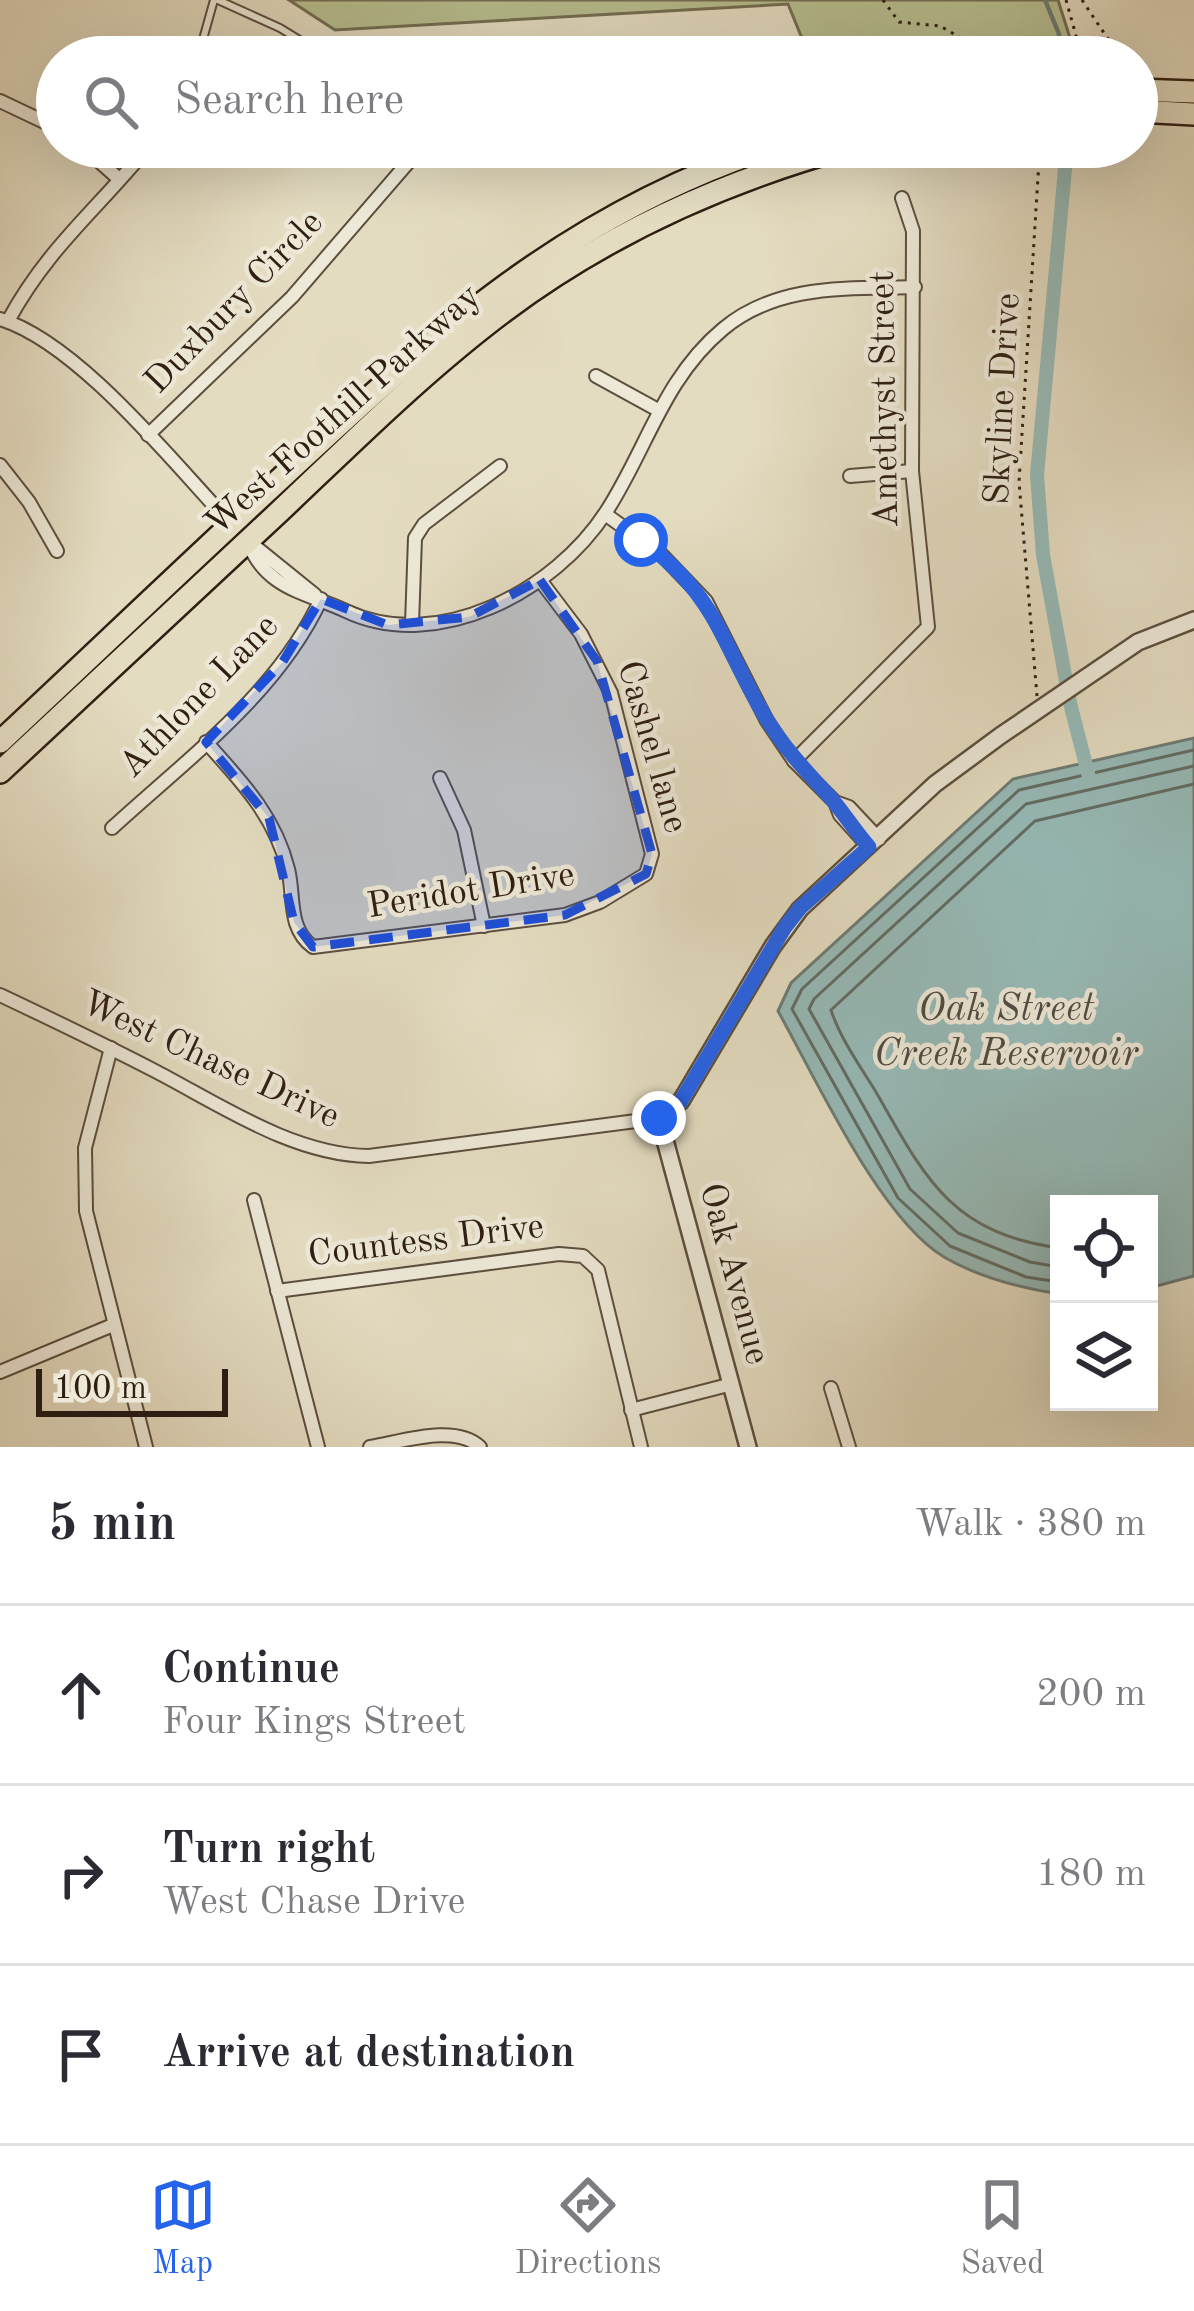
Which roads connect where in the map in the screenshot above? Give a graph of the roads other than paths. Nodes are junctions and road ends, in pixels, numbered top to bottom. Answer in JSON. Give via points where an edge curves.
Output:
{"nodes":[{"id":1,"x":216,"y":0,"type":"edge"},
{"id":2,"x":205,"y":36,"type":"edge"},
{"id":3,"x":293,"y":36,"type":"edge"},
{"id":4,"x":1158,"y":91,"type":"edge"},
{"id":5,"x":1194,"y":92,"type":"edge"},
{"id":6,"x":0,"y":101,"type":"edge"},
{"id":7,"x":1158,"y":112,"type":"edge"},
{"id":8,"x":1194,"y":113,"type":"edge"},
{"id":9,"x":36,"y":118,"type":"edge"},
{"id":10,"x":107,"y":168,"type":"edge"},
{"id":11,"x":129,"y":168,"type":"edge"},
{"id":12,"x":403,"y":168,"type":"edge"},
{"id":13,"x":722,"y":168,"type":"edge"},
{"id":14,"x":786,"y":168,"type":"edge"},
{"id":15,"x":119,"y":179,"type":"junction"},
{"id":16,"x":902,"y":198,"type":"dead end"},
{"id":17,"x":915,"y":287,"type":"junction"},
{"id":18,"x":4,"y":320,"type":"edge"},
{"id":19,"x":596,"y":376,"type":"dead end"},
{"id":20,"x":658,"y":410,"type":"junction"},
{"id":21,"x":148,"y":435,"type":"junction"},
{"id":22,"x":0,"y":465,"type":"edge"},
{"id":23,"x":500,"y":466,"type":"dead end"},
{"id":24,"x":912,"y":471,"type":"junction"},
{"id":25,"x":850,"y":476,"type":"dead end"},
{"id":26,"x":605,"y":514,"type":"junction"},
{"id":27,"x":239,"y":532,"type":"junction"},
{"id":28,"x":57,"y":551,"type":"dead end"},
{"id":29,"x":540,"y":580,"type":"junction"},
{"id":30,"x":321,"y":599,"type":"junction"},
{"id":31,"x":1194,"y":620,"type":"edge"},
{"id":32,"x":412,"y":624,"type":"junction"},
{"id":33,"x":0,"y":742,"type":"edge"},
{"id":34,"x":206,"y":742,"type":"junction"},
{"id":35,"x":794,"y":760,"type":"junction"},
{"id":36,"x":0,"y":772,"type":"edge"},
{"id":37,"x":440,"y":778,"type":"dead end"},
{"id":38,"x":112,"y":828,"type":"dead end"},
{"id":39,"x":874,"y":843,"type":"junction"},
{"id":40,"x":646,"y":874,"type":"joint"},
{"id":41,"x":484,"y":926,"type":"junction"},
{"id":42,"x":0,"y":994,"type":"edge"},
{"id":43,"x":111,"y":1048,"type":"junction"},
{"id":44,"x":659,"y":1118,"type":"junction"},
{"id":45,"x":254,"y":1200,"type":"dead end"},
{"id":46,"x":277,"y":1291,"type":"junction"},
{"id":47,"x":113,"y":1325,"type":"junction"},
{"id":48,"x":0,"y":1372,"type":"edge"},
{"id":49,"x":732,"y":1384,"type":"junction"},
{"id":50,"x":831,"y":1388,"type":"dead end"},
{"id":51,"x":632,"y":1410,"type":"junction"},
{"id":52,"x":475,"y":1443,"type":"edge"},
{"id":53,"x":146,"y":1447,"type":"edge"},
{"id":54,"x":318,"y":1447,"type":"edge"},
{"id":55,"x":370,"y":1447,"type":"edge"},
{"id":56,"x":641,"y":1447,"type":"edge"},
{"id":57,"x":748,"y":1447,"type":"edge"},
{"id":58,"x":848,"y":1447,"type":"edge"}],
"edges":[{"from":1,"to":2,"type":"lane"},
{"from":1,"to":3,"type":"lane"},
{"from":4,"to":5,"type":"main road"},
{"from":6,"to":9,"type":"street"},
{"from":7,"to":8,"type":"main road"},
{"from":10,"to":15,"type":"street"},
{"from":11,"to":15,"type":"street"},
{"from":12,"to":21,"type":"street","name":"Duxbury Circle","via":[[292,297]]},
{"from":13,"to":27,"type":"main road","name":"West Foothill Parkway","via":[[643,201],[496,290],[401,367]]},
{"from":14,"to":27,"type":"main road","name":"West Foothill Parkway","via":[[644,225],[508,308]]},
{"from":15,"to":18,"type":"street"},
{"from":16,"to":17,"type":"street","name":"Amethyst Street","via":[[913,231]]},
{"from":17,"to":20,"type":"street","via":[[836,286],[766,305],[726,326],[696,355]]},
{"from":17,"to":24,"type":"street","name":"Amethyst Street"},
{"from":18,"to":21,"type":"street","via":[[83,370]]},
{"from":19,"to":20,"type":"street"},
{"from":20,"to":26,"type":"street"},
{"from":21,"to":27,"type":"street"},
{"from":22,"to":28,"type":"street"},
{"from":23,"to":32,"type":"street","via":[[415,538]]},
{"from":24,"to":25,"type":"street"},
{"from":24,"to":35,"type":"street","name":"Amethyst Street","via":[[928,627]]},
{"from":26,"to":29,"type":"street"},
{"from":26,"to":35,"type":"street","via":[[661,554],[706,602]]},
{"from":27,"to":30,"type":"street","via":[[271,575],[294,593]]},
{"from":27,"to":33,"type":"main road","name":"West Foothill Parkway"},
{"from":27,"to":36,"type":"main road","name":"West Foothill Parkway"},
{"from":29,"to":32,"type":"street","via":[[469,617]]},
{"from":29,"to":40,"type":"street","name":"Cashel lane","via":[[611,693],[652,854]]},
{"from":30,"to":32,"type":"street","via":[[373,621]]},
{"from":30,"to":34,"type":"street","name":"Athlone Lane","via":[[282,663]]},
{"from":31,"to":39,"type":"street","via":[[1138,642],[1036,710],[935,784]]},
{"from":34,"to":38,"type":"street","name":"Athlone Lane"},
{"from":34,"to":41,"type":"street","name":"Peridot Drive","via":[[269,818],[289,872],[294,922],[313,947]]},
{"from":35,"to":39,"type":"street"},
{"from":37,"to":41,"type":"street","via":[[464,830]]},
{"from":39,"to":44,"type":"street","via":[[785,927],[681,1101]]},
{"from":40,"to":41,"type":"street","name":"Peridot Drive","via":[[565,915]]},
{"from":42,"to":43,"type":"street","name":"West Chase Drive"},
{"from":43,"to":44,"type":"street","name":"West Chase Drive","via":[[253,1121],[344,1156]]},
{"from":43,"to":47,"type":"street","via":[[90,1119],[84,1179]]},
{"from":44,"to":49,"type":"street","name":"Oak Avenue"},
{"from":45,"to":46,"type":"street"},
{"from":46,"to":51,"type":"street","name":"Countess Drive","via":[[583,1256],[598,1270]]},
{"from":46,"to":54,"type":"street"},
{"from":47,"to":48,"type":"street"},
{"from":47,"to":53,"type":"street"},
{"from":49,"to":51,"type":"street"},
{"from":49,"to":57,"type":"street","name":"Oak Avenue"},
{"from":50,"to":58,"type":"street"},
{"from":51,"to":56,"type":"street"},
{"from":52,"to":55,"type":"street","via":[[457,1435]]}]}
